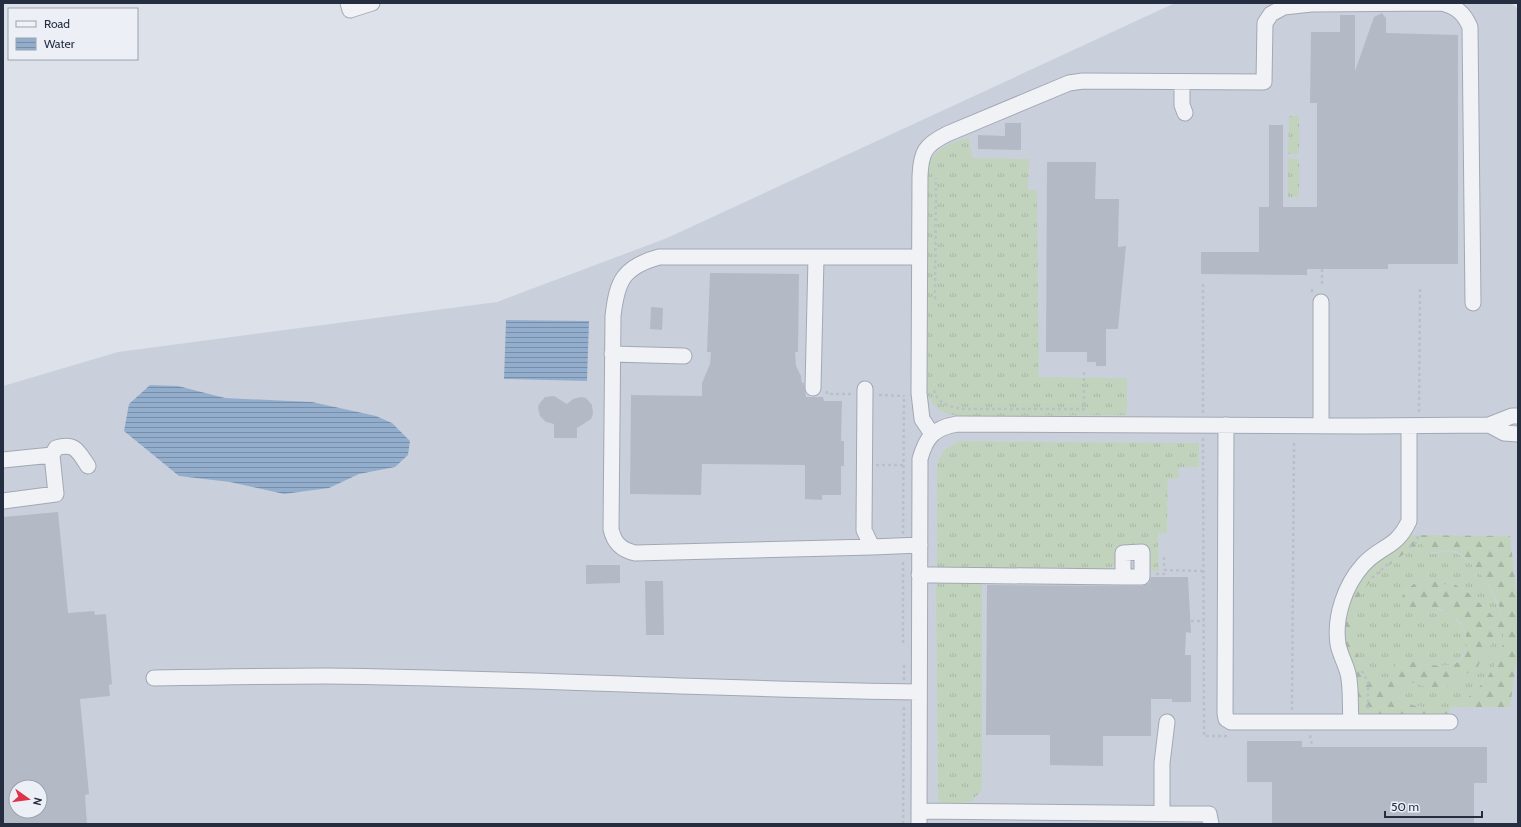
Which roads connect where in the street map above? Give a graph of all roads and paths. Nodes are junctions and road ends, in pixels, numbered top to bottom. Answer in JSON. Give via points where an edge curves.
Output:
{"nodes":[{"id":1,"x":348,"y":3,"type":"edge"},
{"id":2,"x":372,"y":3,"type":"edge"},
{"id":3,"x":1182,"y":82,"type":"junction"},
{"id":4,"x":1185,"y":113,"type":"dead end"},
{"id":5,"x":936,"y":178,"type":"dead end"},
{"id":6,"x":816,"y":257,"type":"junction"},
{"id":7,"x":919,"y":257,"type":"junction"},
{"id":8,"x":1322,"y":269,"type":"dead end"},
{"id":9,"x":1322,"y":286,"type":"dead end"},
{"id":10,"x":1321,"y":302,"type":"dead end"},
{"id":11,"x":1473,"y":303,"type":"dead end"},
{"id":12,"x":935,"y":305,"type":"dead end"},
{"id":13,"x":612,"y":354,"type":"junction"},
{"id":14,"x":684,"y":356,"type":"dead end"},
{"id":15,"x":1084,"y":369,"type":"dead end"},
{"id":16,"x":934,"y":384,"type":"dead end"},
{"id":17,"x":813,"y":388,"type":"dead end"},
{"id":18,"x":904,"y":388,"type":"dead end"},
{"id":19,"x":865,"y":389,"type":"dead end"},
{"id":20,"x":1518,"y":416,"type":"edge"},
{"id":21,"x":1488,"y":425,"type":"junction"},
{"id":22,"x":1226,"y":426,"type":"junction"},
{"id":23,"x":1321,"y":426,"type":"junction"},
{"id":24,"x":1409,"y":426,"type":"junction"},
{"id":25,"x":932,"y":434,"type":"junction"},
{"id":26,"x":1518,"y":434,"type":"edge"},
{"id":27,"x":1294,"y":440,"type":"dead end"},
{"id":28,"x":52,"y":455,"type":"junction"},
{"id":29,"x":3,"y":460,"type":"edge"},
{"id":30,"x":88,"y":466,"type":"dead end"},
{"id":31,"x":3,"y":501,"type":"edge"},
{"id":32,"x":920,"y":545,"type":"junction"},
{"id":33,"x":903,"y":546,"type":"junction"},
{"id":34,"x":872,"y":547,"type":"junction"},
{"id":35,"x":1164,"y":557,"type":"dead end"},
{"id":36,"x":1164,"y":570,"type":"junction"},
{"id":37,"x":1204,"y":571,"type":"dead end"},
{"id":38,"x":1142,"y":574,"type":"junction"},
{"id":39,"x":919,"y":575,"type":"junction"},
{"id":40,"x":1123,"y":577,"type":"junction"},
{"id":41,"x":1191,"y":621,"type":"dead end"},
{"id":42,"x":1204,"y":621,"type":"dead end"},
{"id":43,"x":903,"y":643,"type":"dead end"},
{"id":44,"x":904,"y":664,"type":"dead end"},
{"id":45,"x":154,"y":678,"type":"dead end"},
{"id":46,"x":904,"y":692,"type":"junction"},
{"id":47,"x":919,"y":692,"type":"junction"},
{"id":48,"x":1166,"y":722,"type":"dead end"},
{"id":49,"x":1292,"y":722,"type":"junction"},
{"id":50,"x":1351,"y":722,"type":"junction"},
{"id":51,"x":1450,"y":722,"type":"dead end"},
{"id":52,"x":1162,"y":813,"type":"junction"},
{"id":53,"x":919,"y":818,"type":"edge"},
{"id":54,"x":903,"y":824,"type":"edge"},
{"id":55,"x":1211,"y":824,"type":"edge"}],
"edges":[{"from":1,"to":2,"type":"lane","via":[[350,10]]},
{"from":3,"to":4,"type":"lane","via":[[1182,105]]},
{"from":3,"to":7,"type":"lane","via":[[1069,83],[934,141],[926,148],[921,160]]},
{"from":3,"to":11,"type":"lane","via":[[1264,82],[1265,23],[1271,14],[1284,7],[1311,4],[1452,5],[1466,18],[1470,27]]},
{"from":5,"to":12,"type":"path"},
{"from":6,"to":7,"type":"lane"},
{"from":6,"to":13,"type":"lane","via":[[659,257],[637,264],[630,269],[616,292]]},
{"from":6,"to":17,"type":"lane"},
{"from":7,"to":25,"type":"lane","via":[[919,393],[922,419]]},
{"from":8,"to":9,"type":"path"},
{"from":10,"to":23,"type":"lane"},
{"from":13,"to":14,"type":"lane"},
{"from":13,"to":34,"type":"lane","via":[[611,529],[618,545],[626,551],[635,553]]},
{"from":15,"to":16,"type":"path","via":[[1084,409],[963,409],[945,406],[934,392]]},
{"from":18,"to":33,"type":"path"},
{"from":19,"to":34,"type":"lane","via":[[864,530]]},
{"from":20,"to":21,"type":"lane"},
{"from":21,"to":24,"type":"lane"},
{"from":21,"to":26,"type":"lane","via":[[1504,432]]},
{"from":22,"to":23,"type":"lane"},
{"from":22,"to":25,"type":"lane","via":[[957,424],[942,427]]},
{"from":22,"to":49,"type":"lane","via":[[1226,719],[1231,722]]},
{"from":23,"to":24,"type":"lane"},
{"from":24,"to":50,"type":"lane","via":[[1409,521],[1398,539],[1364,564],[1344,595],[1340,610],[1337,626],[1338,644],[1349,678]]},
{"from":25,"to":32,"type":"lane","via":[[924,444],[920,459]]},
{"from":27,"to":49,"type":"path"},
{"from":28,"to":29,"type":"lane"},
{"from":28,"to":30,"type":"lane","via":[[56,448],[73,446]]},
{"from":28,"to":31,"type":"lane","via":[[56,494]]},
{"from":32,"to":33,"type":"lane"},
{"from":32,"to":39,"type":"lane"},
{"from":33,"to":34,"type":"lane"},
{"from":33,"to":43,"type":"path"},
{"from":35,"to":36,"type":"path"},
{"from":36,"to":37,"type":"path"},
{"from":36,"to":38,"type":"path","via":[[1164,574]]},
{"from":38,"to":40,"type":"lane","via":[[1142,578]]},
{"from":38,"to":40,"type":"lane","via":[[1142,552],[1123,553]]},
{"from":39,"to":40,"type":"lane"},
{"from":39,"to":47,"type":"lane"},
{"from":41,"to":42,"type":"path"},
{"from":44,"to":46,"type":"path"},
{"from":45,"to":46,"type":"lane","via":[[327,676]]},
{"from":46,"to":47,"type":"lane"},
{"from":46,"to":54,"type":"path"},
{"from":47,"to":53,"type":"lane"},
{"from":48,"to":52,"type":"lane","via":[[1162,763]]},
{"from":49,"to":50,"type":"lane"},
{"from":50,"to":51,"type":"lane"},
{"from":52,"to":53,"type":"lane"},
{"from":52,"to":55,"type":"lane","via":[[1210,814]]}]}
